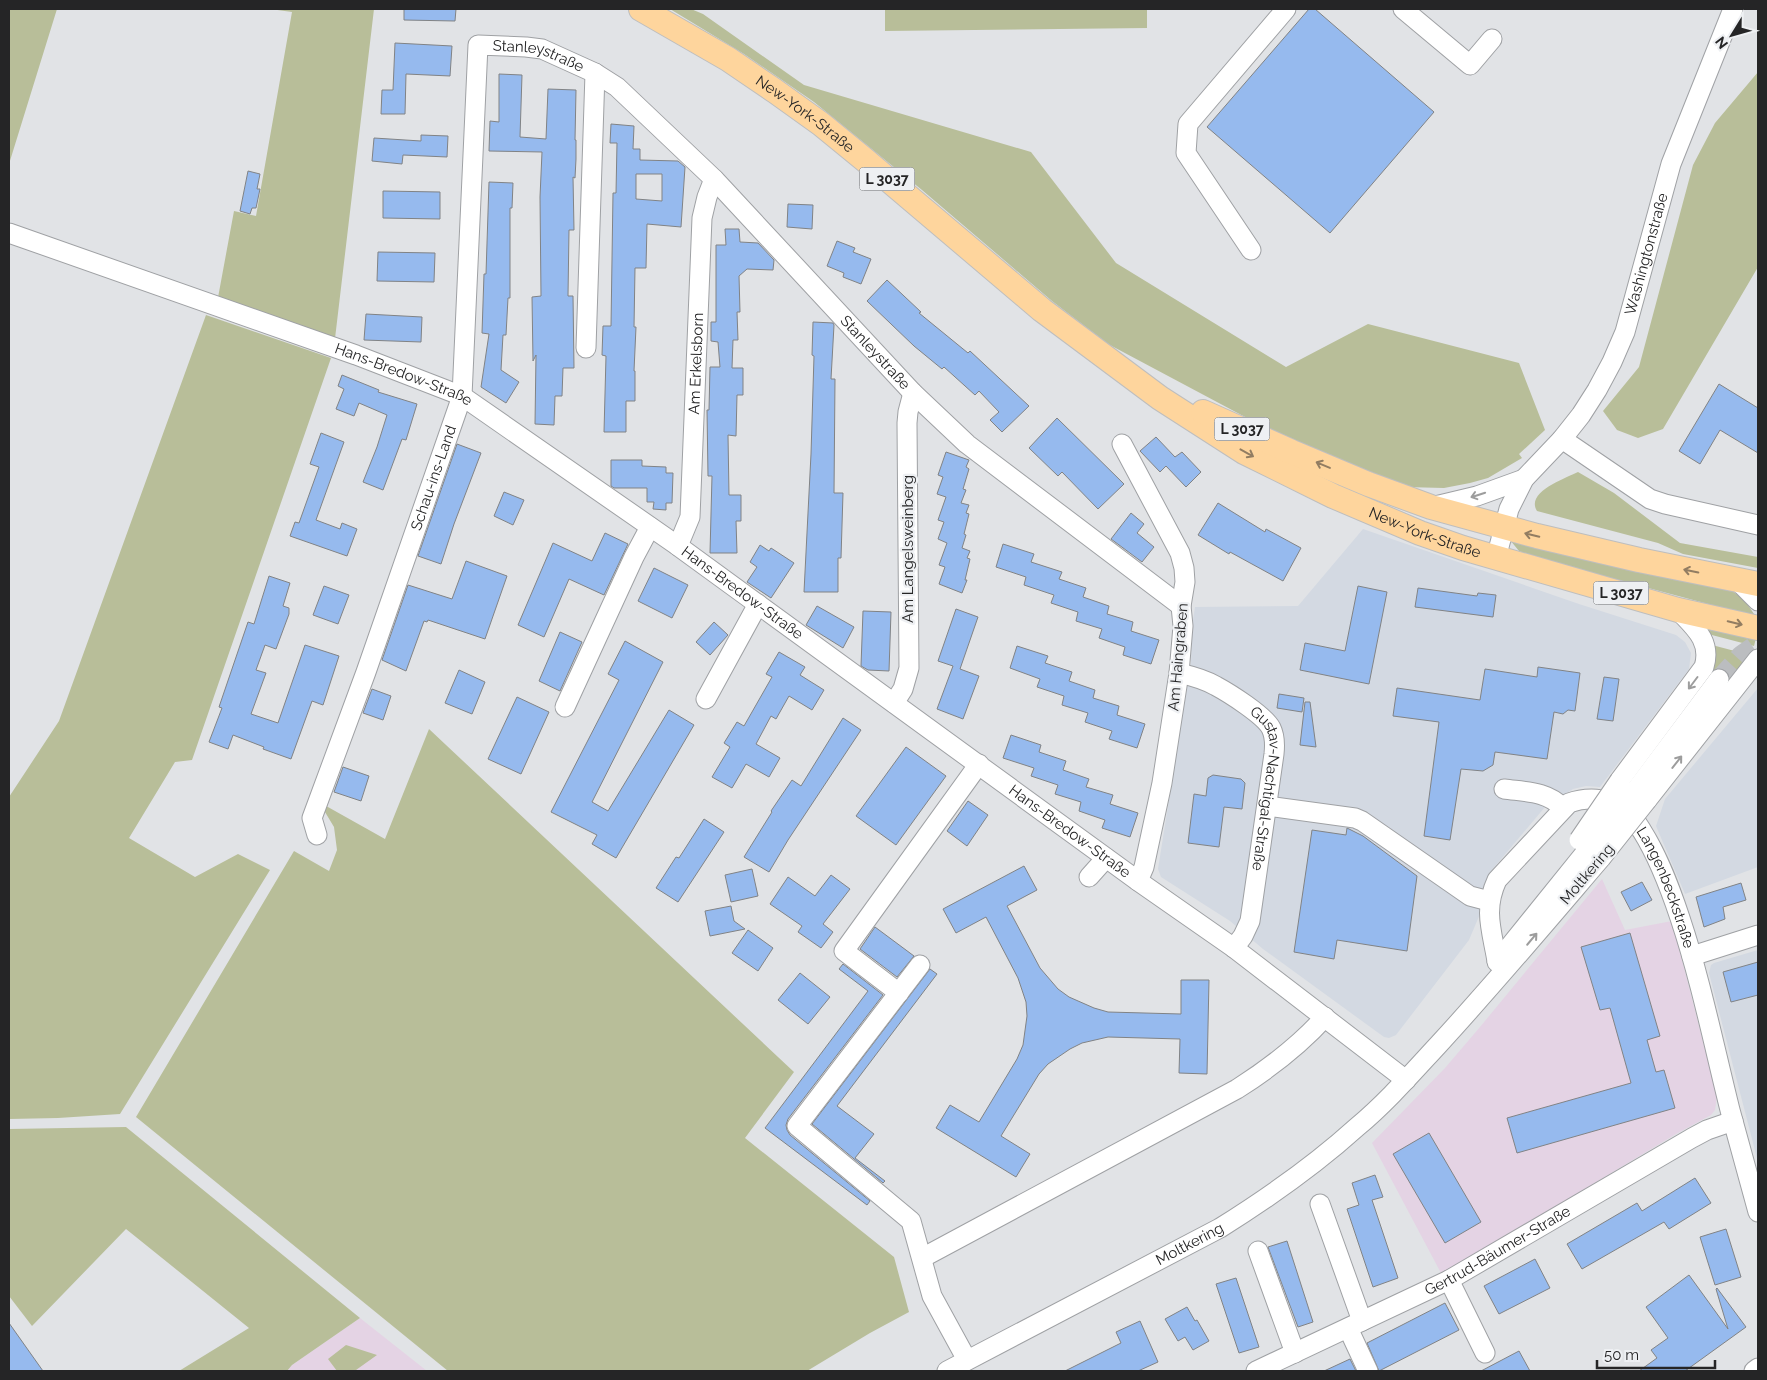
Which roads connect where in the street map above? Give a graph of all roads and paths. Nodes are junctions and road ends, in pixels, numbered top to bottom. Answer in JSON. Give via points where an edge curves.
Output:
{"nodes":[{"id":1,"x":641,"y":9,"type":"edge"},
{"id":2,"x":1286,"y":9,"type":"edge"},
{"id":3,"x":1404,"y":9,"type":"edge"},
{"id":4,"x":1733,"y":9,"type":"edge"},
{"id":5,"x":1492,"y":40,"type":"dead end"},
{"id":6,"x":478,"y":45,"type":"joint"},
{"id":7,"x":595,"y":73,"type":"junction"},
{"id":8,"x":714,"y":179,"type":"junction"},
{"id":9,"x":9,"y":233,"type":"edge"},
{"id":10,"x":1251,"y":250,"type":"dead end"},
{"id":11,"x":586,"y":348,"type":"dead end"},
{"id":12,"x":1120,"y":367,"type":"junction"},
{"id":13,"x":912,"y":393,"type":"junction"},
{"id":14,"x":462,"y":396,"type":"junction"},
{"id":15,"x":1562,"y":439,"type":"junction"},
{"id":16,"x":1122,"y":444,"type":"dead end"},
{"id":17,"x":1524,"y":479,"type":"junction"},
{"id":18,"x":1430,"y":507,"type":"junction"},
{"id":19,"x":1758,"y":525,"type":"edge"},
{"id":20,"x":650,"y":527,"type":"junction"},
{"id":21,"x":1504,"y":527,"type":"junction"},
{"id":22,"x":678,"y":546,"type":"junction"},
{"id":23,"x":1496,"y":558,"type":"junction"},
{"id":24,"x":1748,"y":582,"type":"edge"},
{"id":25,"x":1758,"y":601,"type":"edge"},
{"id":26,"x":758,"y":604,"type":"junction"},
{"id":27,"x":1182,"y":606,"type":"junction"},
{"id":28,"x":1678,"y":610,"type":"junction"},
{"id":29,"x":1758,"y":628,"type":"edge"},
{"id":30,"x":1758,"y":659,"type":"edge"},
{"id":31,"x":1179,"y":673,"type":"junction"},
{"id":32,"x":1720,"y":679,"type":"tunnel mouth"},
{"id":33,"x":706,"y":699,"type":"dead end"},
{"id":34,"x":894,"y":703,"type":"junction"},
{"id":35,"x":565,"y":707,"type":"dead end"},
{"id":36,"x":979,"y":764,"type":"junction"},
{"id":37,"x":1504,"y":789,"type":"dead end"},
{"id":38,"x":1634,"y":790,"type":"junction"},
{"id":39,"x":1267,"y":806,"type":"junction"},
{"id":40,"x":1563,"y":808,"type":"junction"},
{"id":41,"x":317,"y":835,"type":"dead end"},
{"id":42,"x":1590,"y":849,"type":"junction"},
{"id":43,"x":1106,"y":858,"type":"junction"},
{"id":44,"x":1089,"y":877,"type":"dead end"},
{"id":45,"x":1138,"y":881,"type":"junction"},
{"id":46,"x":1489,"y":901,"type":"junction"},
{"id":47,"x":1758,"y":935,"type":"edge"},
{"id":48,"x":1234,"y":948,"type":"junction"},
{"id":49,"x":1692,"y":956,"type":"junction"},
{"id":50,"x":1497,"y":961,"type":"junction"},
{"id":51,"x":920,"y":965,"type":"dead end"},
{"id":52,"x":899,"y":993,"type":"junction"},
{"id":53,"x":1324,"y":1017,"type":"junction"},
{"id":54,"x":1406,"y":1080,"type":"junction"},
{"id":55,"x":1733,"y":1121,"type":"junction"},
{"id":56,"x":1320,"y":1204,"type":"dead end"},
{"id":57,"x":1758,"y":1212,"type":"edge"},
{"id":58,"x":1258,"y":1251,"type":"dead end"},
{"id":59,"x":922,"y":1258,"type":"junction"},
{"id":60,"x":1449,"y":1280,"type":"junction"},
{"id":61,"x":1355,"y":1324,"type":"junction"},
{"id":62,"x":1295,"y":1353,"type":"junction"},
{"id":63,"x":1485,"y":1353,"type":"dead end"},
{"id":64,"x":967,"y":1360,"type":"junction"},
{"id":65,"x":1758,"y":1368,"type":"edge"},
{"id":66,"x":947,"y":1371,"type":"edge"},
{"id":67,"x":1256,"y":1371,"type":"edge"},
{"id":68,"x":1368,"y":1371,"type":"edge"},
{"id":69,"x":1754,"y":1371,"type":"edge"}],
"edges":[{"from":1,"to":12,"type":"main road","name":"New-York-Straße","number":"L 3037","via":[[728,59],[821,124],[1042,310]]},
{"from":2,"to":10,"type":"street","via":[[1188,124],[1186,153]]},
{"from":3,"to":5,"type":"street","via":[[1470,65]]},
{"from":4,"to":15,"type":"street","name":"Washingtonstraße","via":[[1671,164],[1625,332],[1597,390]]},
{"from":6,"to":7,"type":"street","name":"Stanleystraße","via":[[542,49]]},
{"from":6,"to":14,"type":"street","name":"Schau-ins-Land"},
{"from":7,"to":8,"type":"street","name":"Stanleystraße","via":[[628,96]]},
{"from":7,"to":11,"type":"street","name":"Stanleystraße"},
{"from":8,"to":13,"type":"street","name":"Stanleystraße"},
{"from":8,"to":22,"type":"street","name":"Am Erkelsborn","via":[[702,218],[690,517]]},
{"from":9,"to":14,"type":"street","name":"Hans-Bredow-Straße"},
{"from":18,"to":12,"type":"main road","name":"New-York-Straße","number":"L 3037","one_way":true,"via":[[1292,452],[1204,412]]},
{"from":12,"to":23,"type":"main road","name":"New-York-Straße","number":"L 3037","one_way":true,"via":[[1202,426],[1289,476],[1386,519]]},
{"from":13,"to":27,"type":"street","name":"Stanleystraße","via":[[967,444]]},
{"from":13,"to":34,"type":"street","name":"Am Langelsweinberg","via":[[908,412],[909,668],[903,689]]},
{"from":14,"to":20,"type":"street","name":"Hans-Bredow-Straße"},
{"from":14,"to":41,"type":"street","name":"Schau-ins-Land","via":[[312,818]]},
{"from":15,"to":17,"type":"street","name":"Washingtonstraße"},
{"from":15,"to":19,"type":"street","via":[[1650,499]]},
{"from":16,"to":27,"type":"street","name":"Am Haingraben","via":[[1180,553],[1185,582]]},
{"from":17,"to":18,"type":"street","name":"Washingtonstraße","one_way":true,"via":[[1477,496]]},
{"from":17,"to":21,"type":"street","name":"Washingtonstraße"},
{"from":18,"to":21,"type":"main road","name":"New-York-Straße","number":"L 3037"},
{"from":20,"to":22,"type":"street","name":"Hans-Bredow-Straße"},
{"from":20,"to":35,"type":"street"},
{"from":21,"to":23,"type":"street","name":"Washingtonstraße"},
{"from":24,"to":21,"type":"main road","name":"New-York-Straße","number":"L 3037","one_way":true,"via":[[1630,558]]},
{"from":22,"to":26,"type":"street","name":"Hans-Bredow-Straße"},
{"from":23,"to":28,"type":"main road","name":"New-York-Straße","number":"L 3037"},
{"from":24,"to":25,"type":"street"},
{"from":26,"to":33,"type":"street"},
{"from":26,"to":34,"type":"street","name":"Hans-Bredow-Straße"},
{"from":27,"to":31,"type":"street","name":"Am Haingraben"},
{"from":28,"to":29,"type":"main road","name":"New-York-Straße","number":"L 3037","one_way":true},
{"from":28,"to":38,"type":"street","one_way":true,"via":[[1703,639],[1707,651],[1704,667]]},
{"from":38,"to":30,"type":"street","name":"Moltkering","one_way":true},
{"from":31,"to":39,"type":"street","name":"Gustav-Nachtigal-Straße","via":[[1216,686],[1268,723],[1275,745]]},
{"from":31,"to":45,"type":"street","name":"Am Haingraben","via":[[1162,783]]},
{"from":32,"to":38,"type":"street","name":"Moltkering"},
{"from":34,"to":36,"type":"street","name":"Hans-Bredow-Straße"},
{"from":36,"to":43,"type":"street","name":"Hans-Bredow-Straße"},
{"from":36,"to":52,"type":"street","via":[[844,951]]},
{"from":37,"to":40,"type":"street","via":[[1543,795]]},
{"from":38,"to":42,"type":"street","name":"Moltkering","bridge":true},
{"from":38,"to":42,"type":"street","bridge":true},
{"from":39,"to":46,"type":"street","via":[[1355,818],[1470,896]]},
{"from":39,"to":48,"type":"street","name":"Gustav-Nachtigal-Straße","via":[[1250,921]]},
{"from":40,"to":46,"type":"street","name":"Langenbeckstraße","via":[[1497,880]]},
{"from":40,"to":49,"type":"street","name":"Langenbeckstraße","via":[[1582,799],[1599,799],[1616,804],[1629,813],[1648,840],[1665,876]]},
{"from":42,"to":50,"type":"street","name":"Moltkering"},
{"from":54,"to":42,"type":"street","name":"Moltkering","one_way":true,"via":[[1492,987]]},
{"from":43,"to":44,"type":"street"},
{"from":43,"to":45,"type":"street","name":"Hans-Bredow-Straße"},
{"from":45,"to":48,"type":"street","name":"Hans-Bredow-Straße"},
{"from":46,"to":50,"type":"street","name":"Langenbeckstraße"},
{"from":47,"to":49,"type":"street"},
{"from":48,"to":53,"type":"street","name":"Hans-Bredow-Straße"},
{"from":49,"to":55,"type":"street","name":"Langenbeckstraße"},
{"from":50,"to":54,"type":"street","name":"Moltkering"},
{"from":51,"to":52,"type":"street"},
{"from":52,"to":59,"type":"street","via":[[797,1126],[911,1221]]},
{"from":53,"to":54,"type":"street","name":"Hans-Bredow-Straße"},
{"from":53,"to":59,"type":"street","via":[[1309,1035],[1272,1066],[1238,1089]]},
{"from":54,"to":64,"type":"street","name":"Moltkering","via":[[1358,1127],[1255,1206],[1220,1228]]},
{"from":55,"to":57,"type":"street","name":"Langenbeckstraße"},
{"from":55,"to":60,"type":"street","name":"Gertrud-Bäumer-Straße","via":[[1692,1138]]},
{"from":56,"to":61,"type":"street"},
{"from":58,"to":62,"type":"street"},
{"from":59,"to":64,"type":"street","via":[[932,1296]]},
{"from":60,"to":61,"type":"street","name":"Gertrud-Bäumer-Straße"},
{"from":60,"to":63,"type":"street"},
{"from":61,"to":62,"type":"street","name":"Gertrud-Bäumer-Straße"},
{"from":61,"to":68,"type":"street"},
{"from":62,"to":67,"type":"street","name":"Gertrud-Bäumer-Straße"},
{"from":64,"to":66,"type":"street","name":"Moltkering"},
{"from":65,"to":69,"type":"street"}]}
